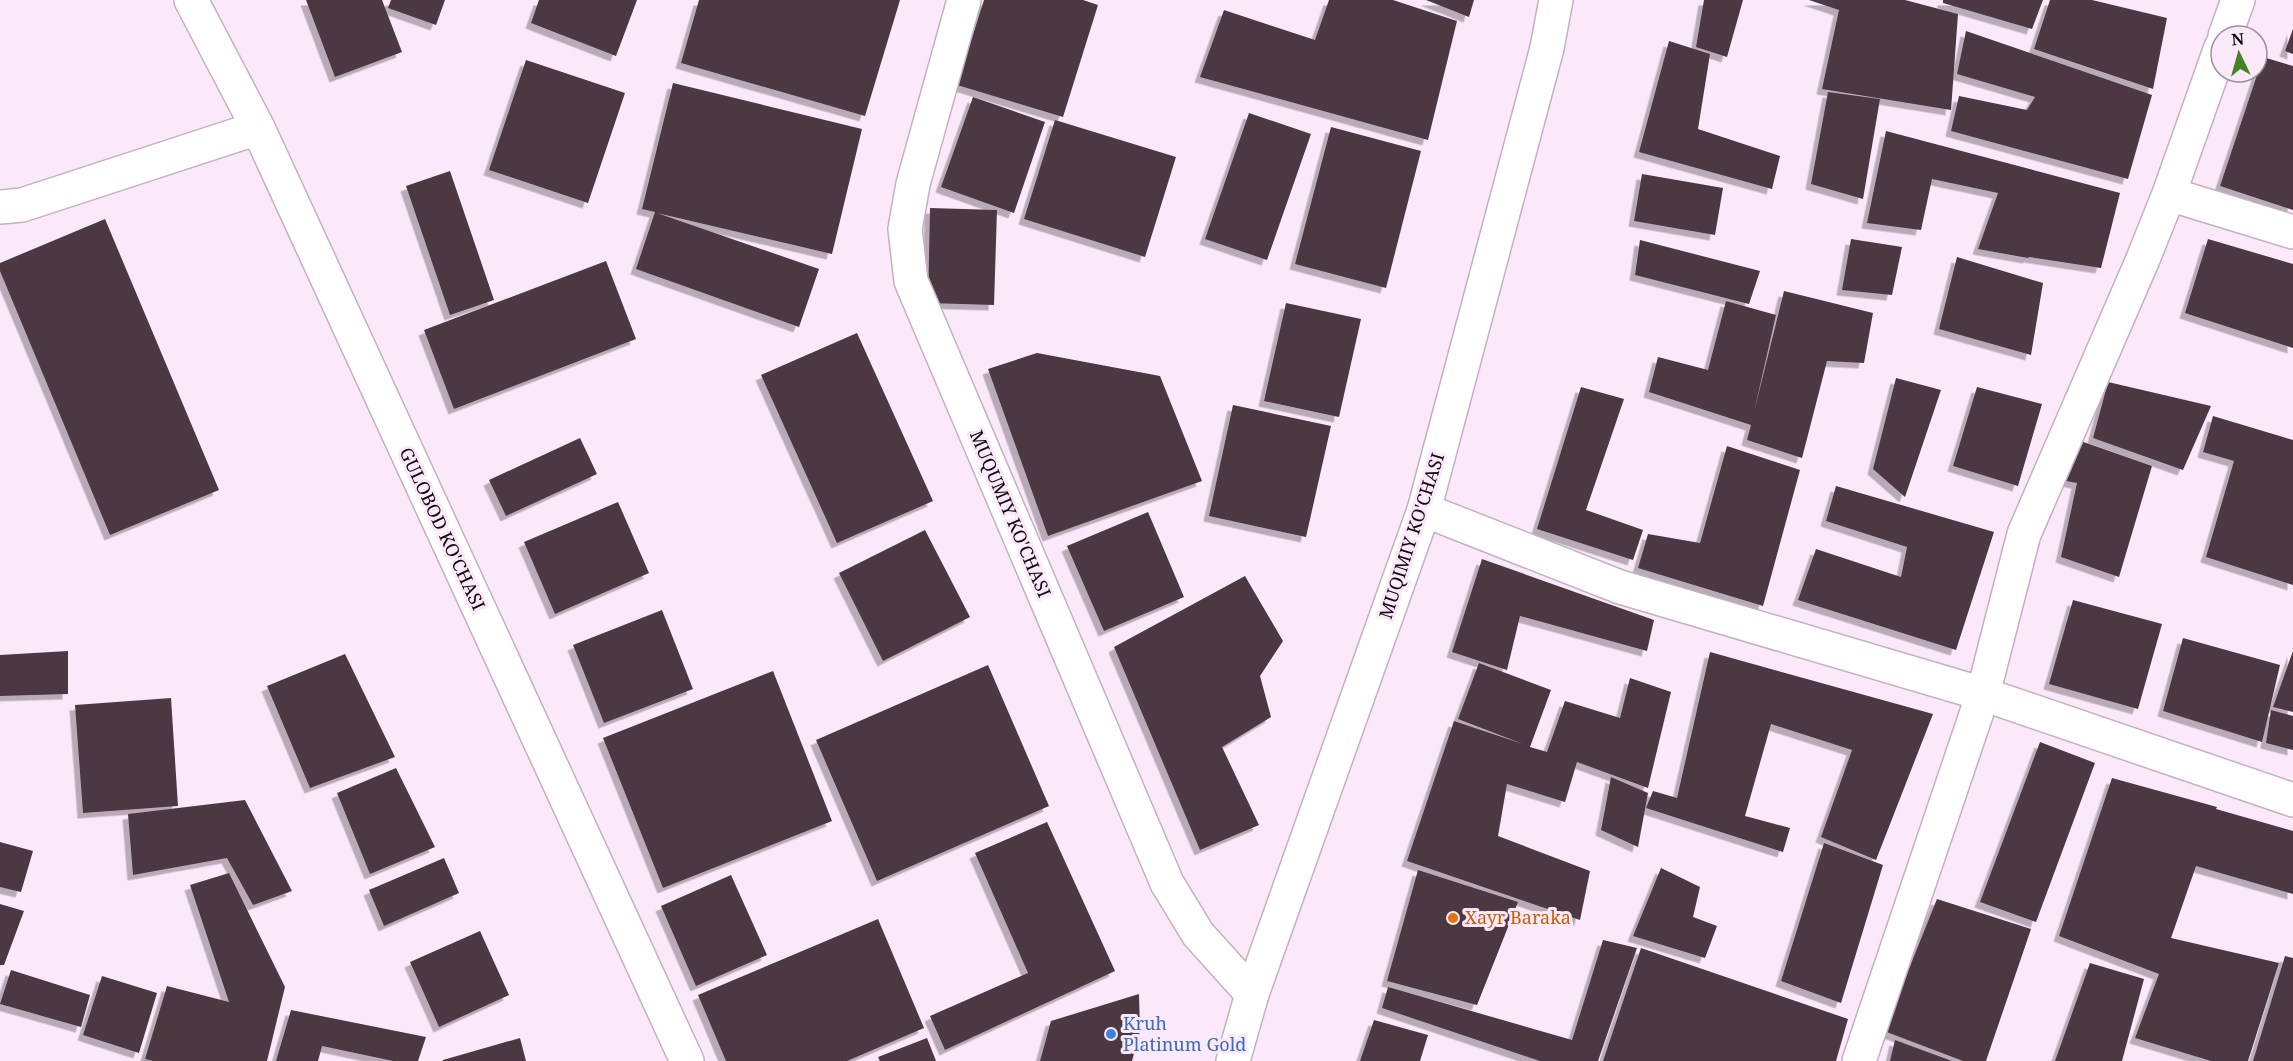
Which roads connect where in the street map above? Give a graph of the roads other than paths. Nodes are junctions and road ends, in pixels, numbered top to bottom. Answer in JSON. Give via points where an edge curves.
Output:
{"nodes":[{"id":1,"x":191,"y":0,"type":"edge"},
{"id":2,"x":964,"y":0,"type":"edge"},
{"id":3,"x":1556,"y":0,"type":"edge"},
{"id":4,"x":2238,"y":0,"type":"edge"},
{"id":5,"x":2229,"y":24,"type":"edge"},
{"id":6,"x":2209,"y":81,"type":"edge"},
{"id":7,"x":258,"y":128,"type":"junction"},
{"id":8,"x":2169,"y":194,"type":"junction"},
{"id":9,"x":0,"y":207,"type":"edge"},
{"id":10,"x":2293,"y":232,"type":"edge"},
{"id":11,"x":1424,"y":510,"type":"junction"},
{"id":12,"x":1983,"y":694,"type":"junction"},
{"id":13,"x":2293,"y":800,"type":"edge"},
{"id":14,"x":1252,"y":994,"type":"junction"},
{"id":15,"x":687,"y":1061,"type":"edge"},
{"id":16,"x":1233,"y":1061,"type":"edge"},
{"id":17,"x":1858,"y":1061,"type":"edge"}],
"edges":[{"from":1,"to":7,"type":"street","name":"GULOBOD KO'CHASI"},
{"from":2,"to":14,"type":"street","name":"MUQUMIY KO'CHASI","via":[[913,184],[905,230],[911,280],[1167,883],[1198,934]]},
{"from":3,"to":11,"type":"street","name":"MUQIMIY KO'CHASI","via":[[1547,48]]},
{"from":4,"to":5,"type":"street"},
{"from":6,"to":8,"type":"street"},
{"from":7,"to":9,"type":"street","via":[[22,205]]},
{"from":7,"to":15,"type":"street","name":"GULOBOD KO'CHASI"},
{"from":8,"to":10,"type":"street"},
{"from":8,"to":12,"type":"street","via":[[2024,534]]},
{"from":11,"to":12,"type":"street","via":[[1620,587]]},
{"from":11,"to":14,"type":"street","name":"MUQIMIY KO'CHASI"},
{"from":12,"to":13,"type":"street"},
{"from":12,"to":17,"type":"street"},
{"from":14,"to":16,"type":"street","name":"MUQIMIY KO'CHASI"}]}
